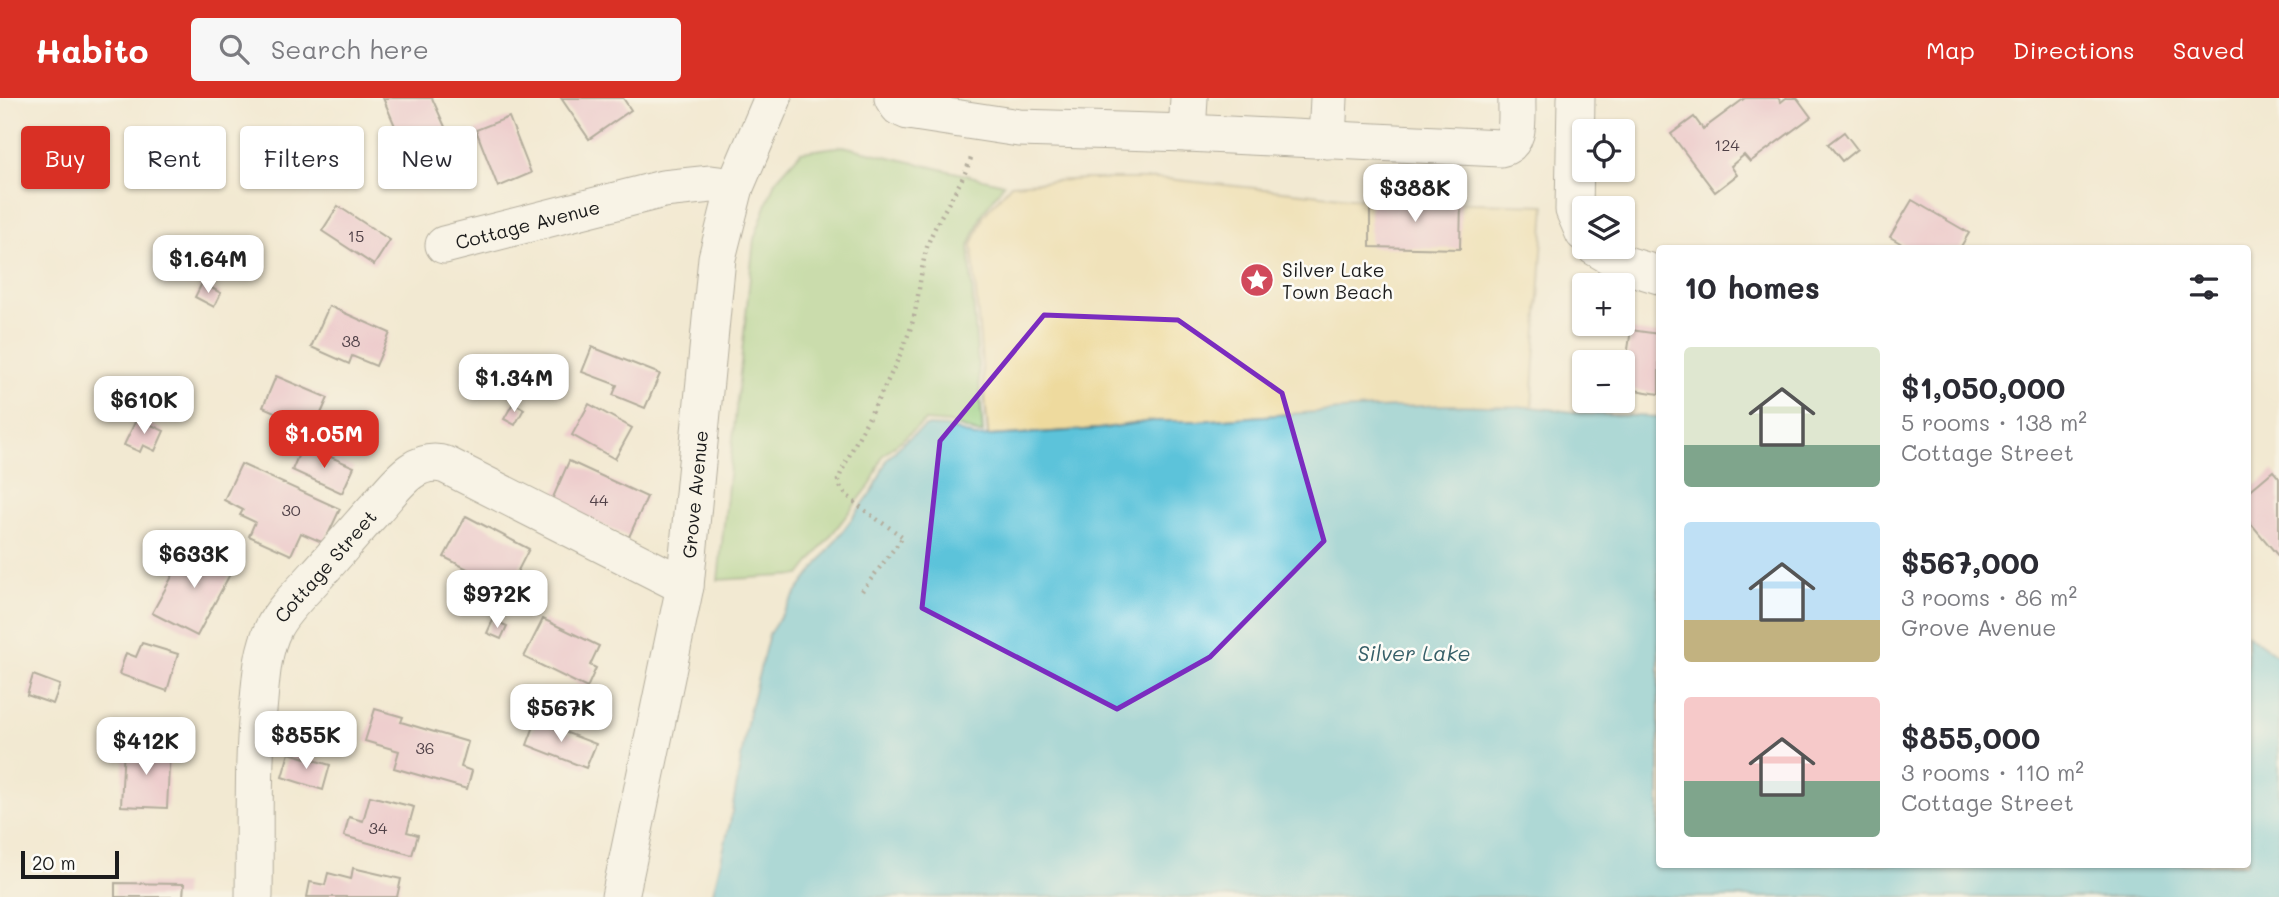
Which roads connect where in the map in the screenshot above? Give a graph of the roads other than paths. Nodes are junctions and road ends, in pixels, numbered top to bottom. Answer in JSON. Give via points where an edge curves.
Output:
{"nodes":[{"id":1,"x":773,"y":98,"type":"edge"},
{"id":2,"x":893,"y":98,"type":"edge"},
{"id":3,"x":1329,"y":98,"type":"edge"},
{"id":4,"x":1517,"y":98,"type":"edge"},
{"id":5,"x":1576,"y":98,"type":"edge"},
{"id":6,"x":1188,"y":116,"type":"edge"},
{"id":7,"x":1327,"y":140,"type":"junction"},
{"id":8,"x":735,"y":187,"type":"junction"},
{"id":9,"x":1574,"y":196,"type":"edge"},
{"id":10,"x":444,"y":245,"type":"dead end"},
{"id":11,"x":1616,"y":259,"type":"edge"},
{"id":12,"x":1656,"y":274,"type":"edge"},
{"id":13,"x":685,"y":586,"type":"junction"},
{"id":14,"x":254,"y":897,"type":"edge"},
{"id":15,"x":620,"y":897,"type":"edge"}],
"edges":[{"from":1,"to":8,"type":"street","name":"Grove Avenue"},
{"from":2,"to":6,"type":"street","via":[[904,110],[1019,128]]},
{"from":3,"to":7,"type":"street"},
{"from":4,"to":7,"type":"street","via":[[1515,137],[1502,148]]},
{"from":5,"to":9,"type":"street"},
{"from":6,"to":7,"type":"street"},
{"from":8,"to":10,"type":"street","name":"Cottage Avenue","via":[[701,184],[663,189]]},
{"from":8,"to":13,"type":"street","name":"Grove Avenue","via":[[713,283]]},
{"from":11,"to":12,"type":"street"},
{"from":13,"to":14,"type":"street","name":"Cottage Street","via":[[446,466],[436,462],[417,467],[295,599],[274,628],[266,649],[255,736]]},
{"from":13,"to":15,"type":"street","name":"Grove Avenue"}]}
